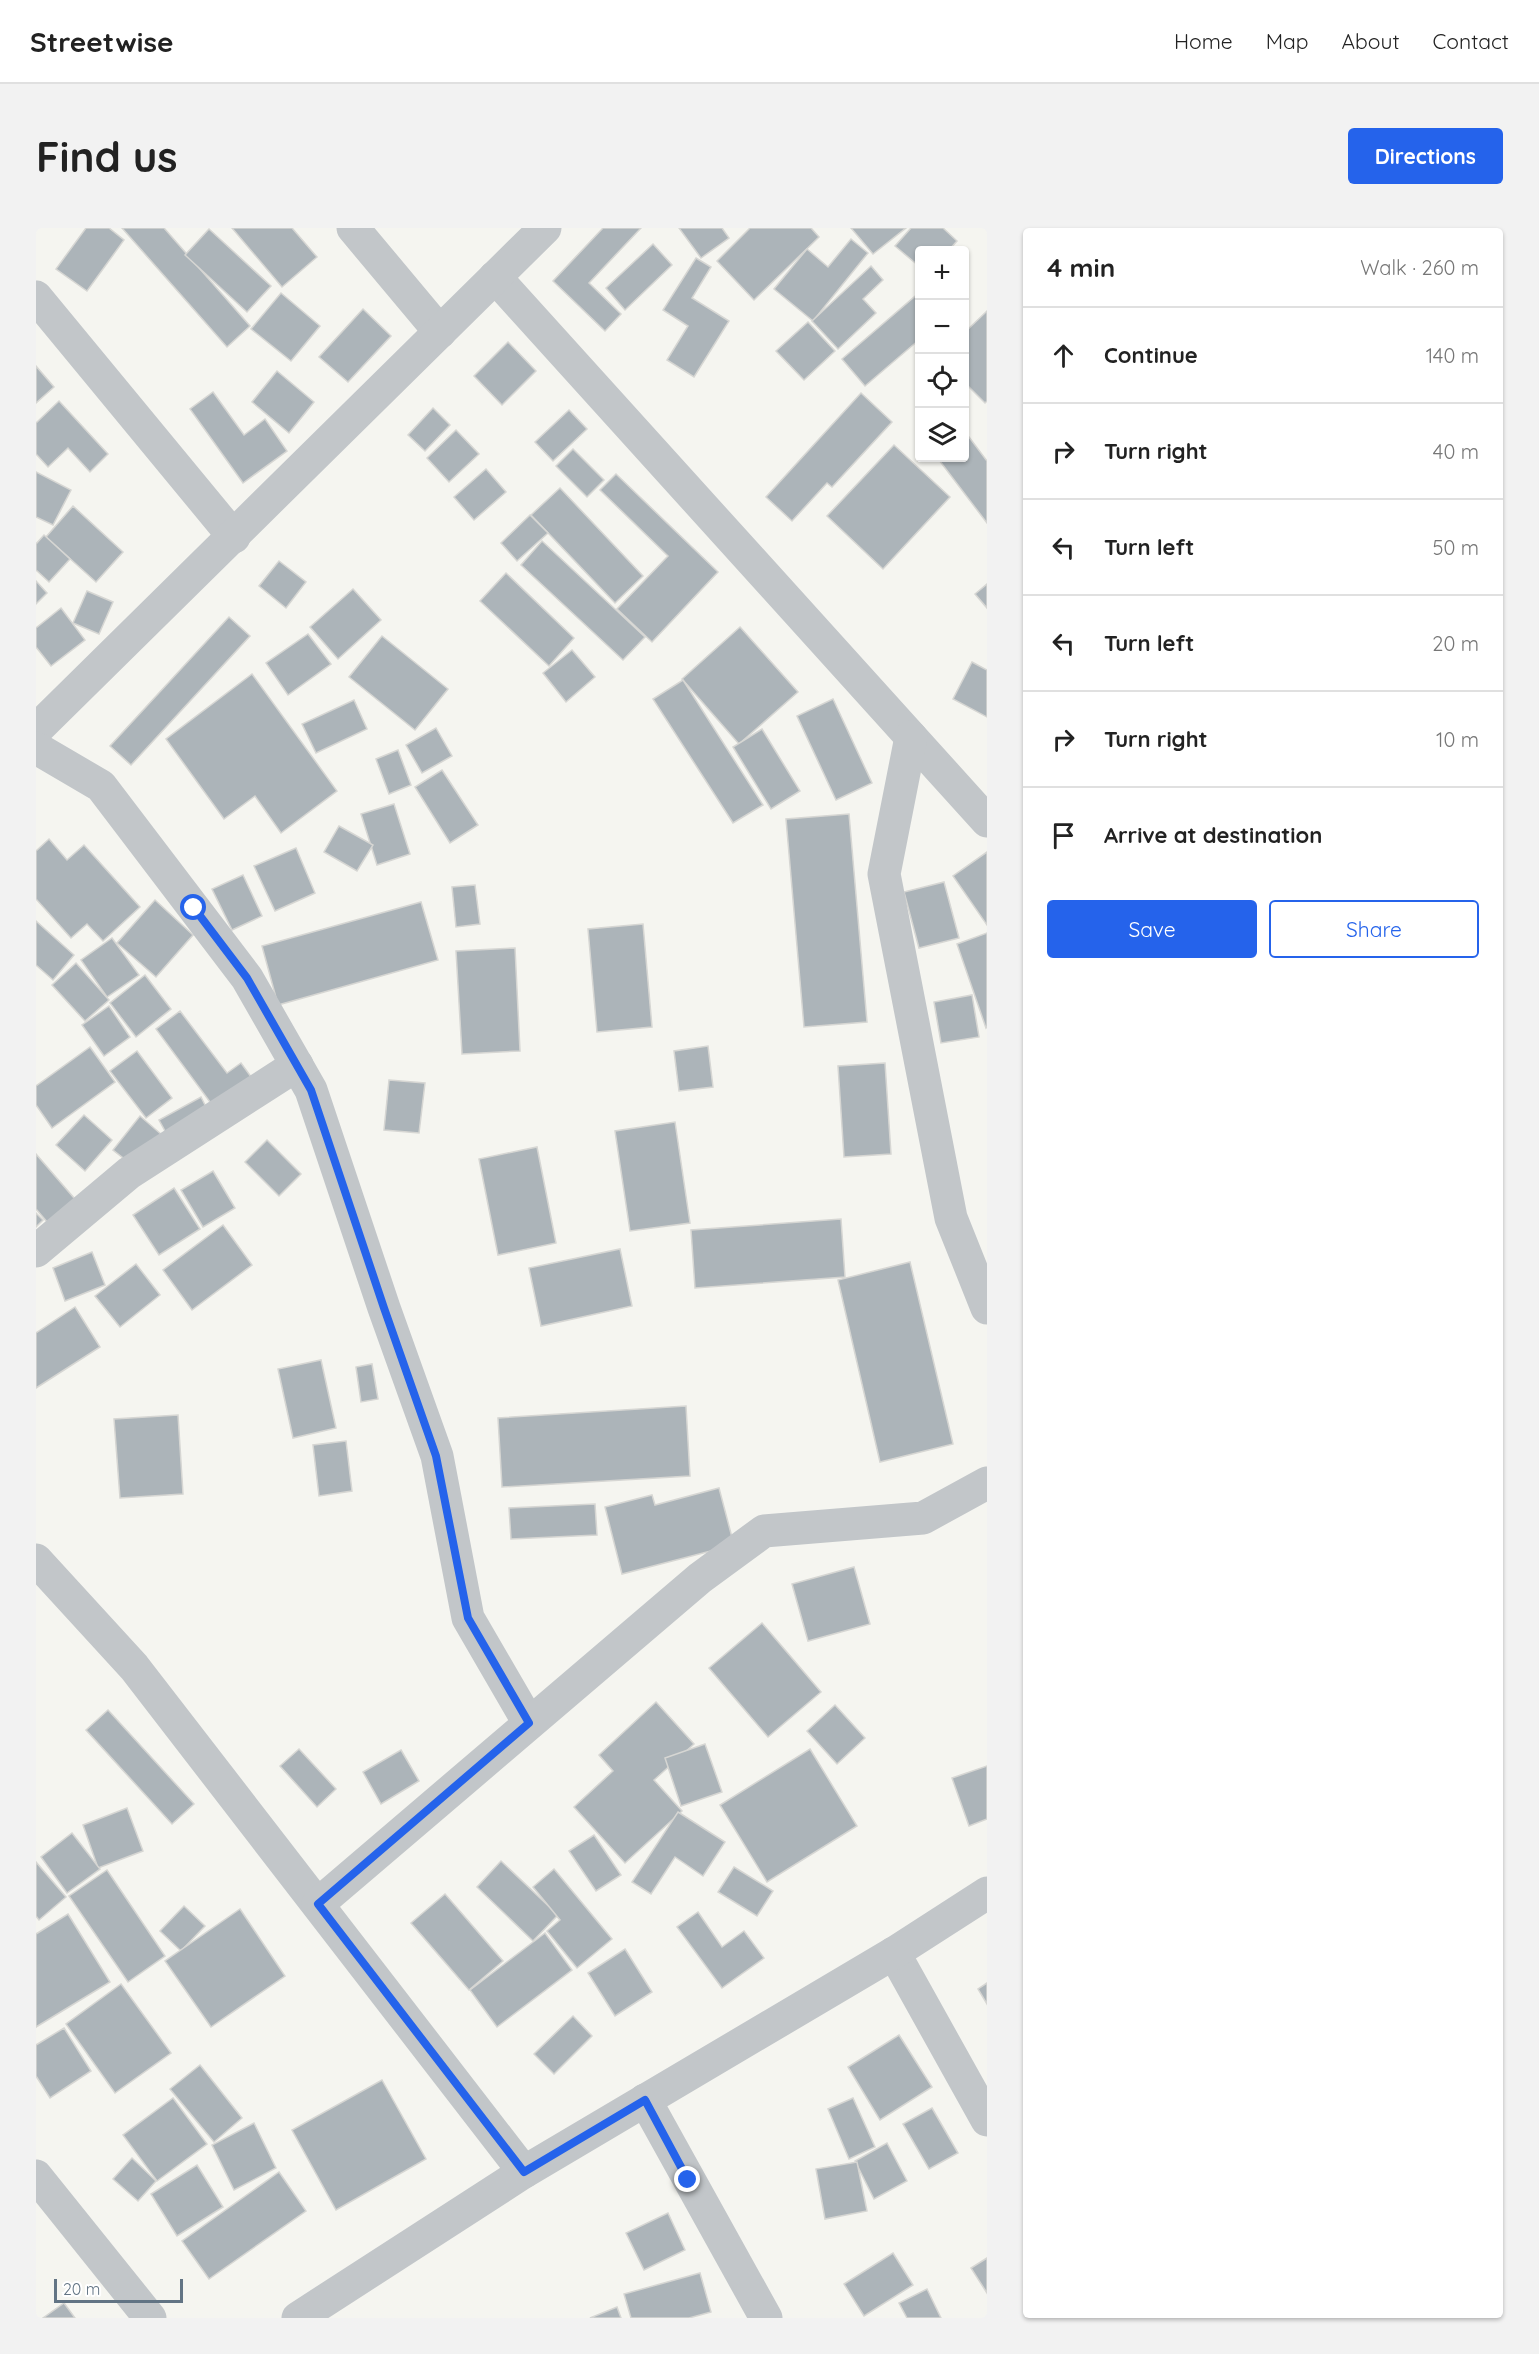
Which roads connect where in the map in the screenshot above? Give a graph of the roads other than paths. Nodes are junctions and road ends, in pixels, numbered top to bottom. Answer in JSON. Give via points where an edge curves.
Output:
{"nodes":[{"id":1,"x":353,"y":228,"type":"edge"},
{"id":2,"x":544,"y":228,"type":"edge"},
{"id":3,"x":495,"y":277,"type":"junction"},
{"id":4,"x":36,"y":297,"type":"edge"},
{"id":5,"x":440,"y":332,"type":"junction"},
{"id":6,"x":234,"y":537,"type":"junction"},
{"id":7,"x":36,"y":730,"type":"edge"},
{"id":8,"x":911,"y":737,"type":"junction"},
{"id":9,"x":36,"y":748,"type":"edge"},
{"id":10,"x":987,"y":821,"type":"edge"},
{"id":11,"x":297,"y":1065,"type":"junction"},
{"id":12,"x":36,"y":1251,"type":"edge"},
{"id":13,"x":987,"y":1308,"type":"edge"},
{"id":14,"x":987,"y":1483,"type":"edge"},
{"id":15,"x":36,"y":1560,"type":"edge"},
{"id":16,"x":529,"y":1723,"type":"junction"},
{"id":17,"x":987,"y":1893,"type":"edge"},
{"id":18,"x":318,"y":1904,"type":"junction"},
{"id":19,"x":894,"y":1953,"type":"junction"},
{"id":20,"x":645,"y":2100,"type":"junction"},
{"id":21,"x":987,"y":2120,"type":"edge"},
{"id":22,"x":524,"y":2172,"type":"junction"},
{"id":23,"x":36,"y":2176,"type":"edge"},
{"id":24,"x":46,"y":2210,"type":"edge"},
{"id":25,"x":150,"y":2318,"type":"edge"},
{"id":26,"x":298,"y":2318,"type":"edge"},
{"id":27,"x":766,"y":2318,"type":"edge"}],
"edges":[{"from":1,"to":5,"type":"street"},
{"from":2,"to":3,"type":"street"},
{"from":3,"to":5,"type":"street"},
{"from":3,"to":8,"type":"street"},
{"from":4,"to":6,"type":"street"},
{"from":5,"to":6,"type":"street"},
{"from":6,"to":7,"type":"street"},
{"from":8,"to":10,"type":"street"},
{"from":8,"to":13,"type":"street","via":[[885,874],[951,1218]]},
{"from":9,"to":11,"type":"street","via":[[101,786],[247,978]]},
{"from":11,"to":12,"type":"street","via":[[129,1173]]},
{"from":11,"to":16,"type":"street","via":[[311,1090],[436,1456],[468,1618]]},
{"from":14,"to":16,"type":"street","via":[[923,1518],[764,1531],[700,1578]]},
{"from":15,"to":18,"type":"street","via":[[134,1667]]},
{"from":16,"to":18,"type":"street"},
{"from":17,"to":19,"type":"street"},
{"from":18,"to":22,"type":"street"},
{"from":19,"to":20,"type":"street"},
{"from":19,"to":21,"type":"street"},
{"from":20,"to":22,"type":"street"},
{"from":20,"to":27,"type":"street"},
{"from":22,"to":26,"type":"street"},
{"from":23,"to":24,"type":"street"},
{"from":24,"to":25,"type":"street"}]}
